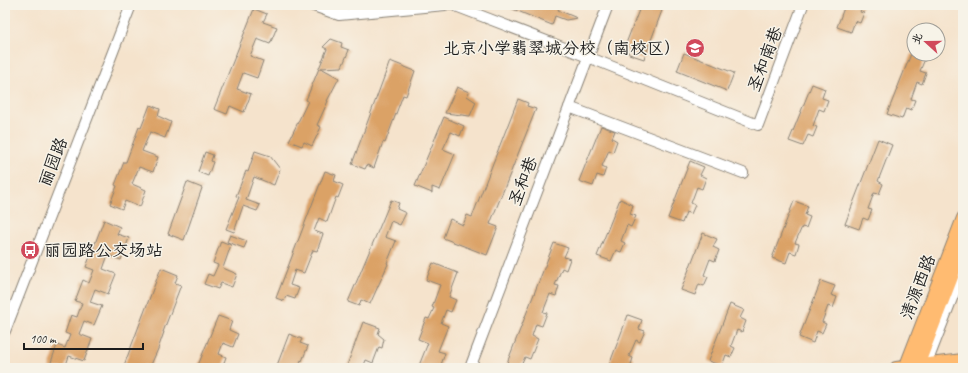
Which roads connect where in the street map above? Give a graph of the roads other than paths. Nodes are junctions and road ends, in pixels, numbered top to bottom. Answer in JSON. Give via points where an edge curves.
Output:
{"nodes":[{"id":1,"x":131,"y":5,"type":"edge"},
{"id":2,"x":311,"y":5,"type":"edge"},
{"id":3,"x":445,"y":5,"type":"edge"},
{"id":4,"x":453,"y":5,"type":"edge"},
{"id":5,"x":608,"y":5,"type":"edge"},
{"id":6,"x":803,"y":5,"type":"edge"},
{"id":7,"x":396,"y":7,"type":"edge"},
{"id":8,"x":588,"y":57,"type":"junction"},
{"id":9,"x":569,"y":107,"type":"junction"},
{"id":10,"x":743,"y":173,"type":"dead end"},
{"id":11,"x":963,"y":218,"type":"edge"},
{"id":12,"x":963,"y":248,"type":"edge"},
{"id":13,"x":963,"y":270,"type":"edge"},
{"id":14,"x":5,"y":331,"type":"edge"},
{"id":15,"x":963,"y":360,"type":"edge"},
{"id":16,"x":913,"y":367,"type":"edge"},
{"id":17,"x":470,"y":368,"type":"edge"}],
"edges":[{"from":1,"to":14,"type":"street","name":"丽园路"},
{"from":2,"to":7,"type":"street","via":[[338,15]]},
{"from":3,"to":7,"type":"street"},
{"from":4,"to":8,"type":"street"},
{"from":5,"to":8,"type":"street","name":"圣和巷"},
{"from":6,"to":8,"type":"street","name":"圣和南巷","via":[[758,125]]},
{"from":8,"to":9,"type":"street","name":"圣和巷"},
{"from":9,"to":10,"type":"street"},
{"from":9,"to":17,"type":"street","name":"圣和巷"},
{"from":11,"to":16,"type":"main road","name":"清源西路"},
{"from":12,"to":16,"type":"main road","name":"清源西路"},
{"from":13,"to":16,"type":"street"},
{"from":15,"to":16,"type":"main road"}]}
